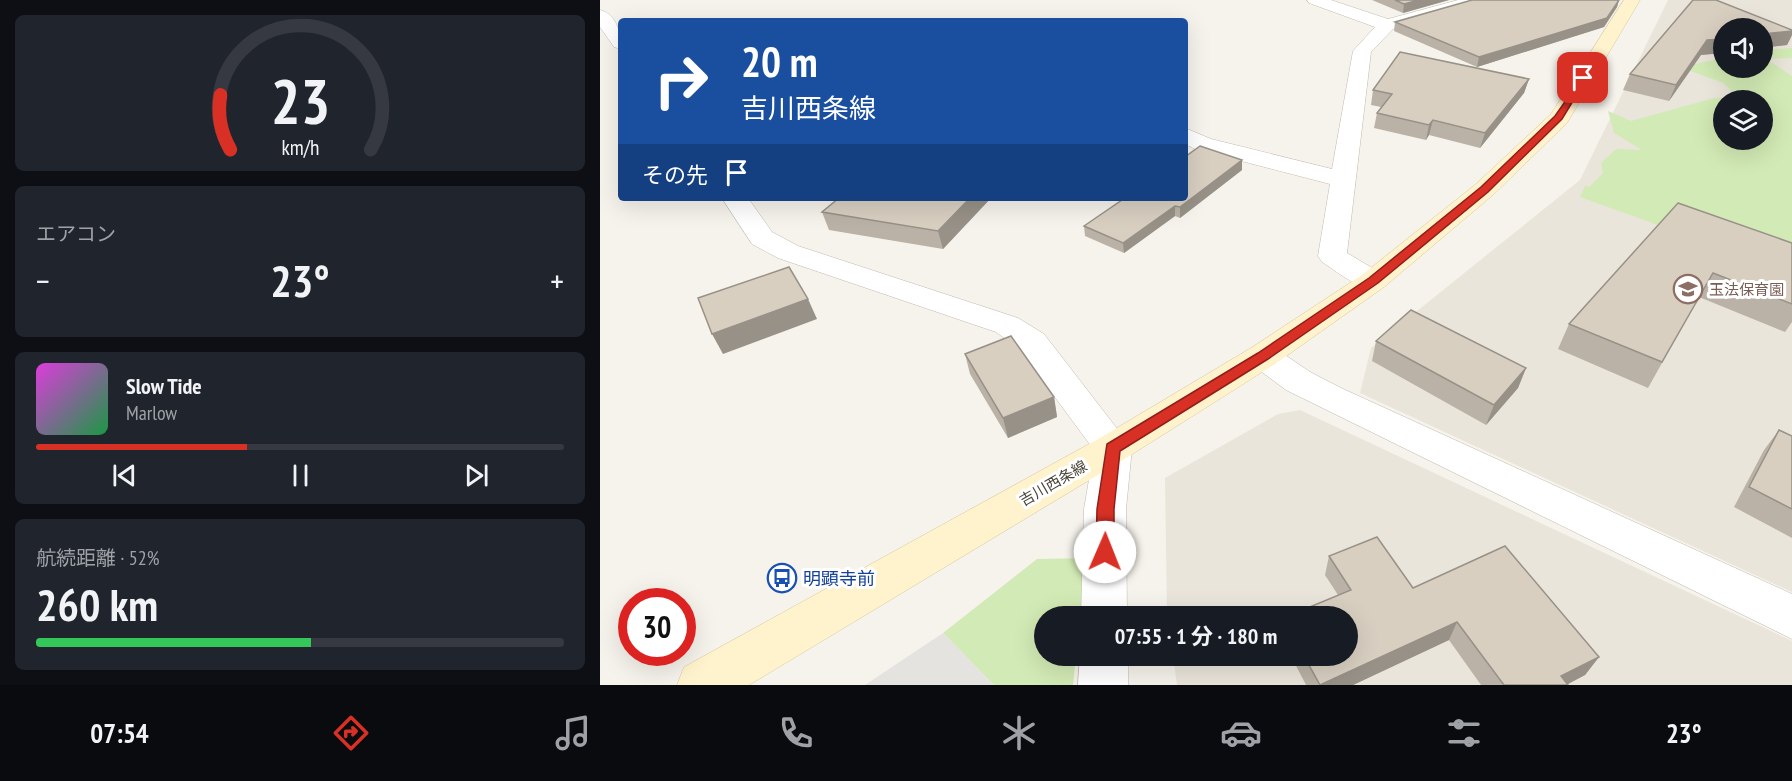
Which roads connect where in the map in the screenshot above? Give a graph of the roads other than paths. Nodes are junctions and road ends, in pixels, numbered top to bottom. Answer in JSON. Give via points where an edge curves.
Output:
{"nodes":[{"id":1,"x":1315,"y":0,"type":"edge"},
{"id":2,"x":1476,"y":0,"type":"edge"},
{"id":3,"x":1632,"y":0,"type":"edge"},
{"id":4,"x":600,"y":15,"type":"edge"},
{"id":5,"x":1387,"y":25,"type":"junction"},
{"id":6,"x":618,"y":39,"type":"edge"},
{"id":7,"x":1188,"y":136,"type":"edge"},
{"id":8,"x":1341,"y":179,"type":"junction"},
{"id":9,"x":737,"y":201,"type":"edge"},
{"id":10,"x":1373,"y":281,"type":"junction"},
{"id":11,"x":1263,"y":356,"type":"junction"},
{"id":12,"x":1113,"y":448,"type":"junction"},
{"id":13,"x":1104,"y":606,"type":"edge"},
{"id":14,"x":1792,"y":617,"type":"edge"},
{"id":15,"x":1104,"y":666,"type":"edge"},
{"id":16,"x":702,"y":685,"type":"edge"},
{"id":17,"x":1103,"y":685,"type":"edge"}],
"edges":[{"from":1,"to":5,"type":"street"},
{"from":2,"to":5,"type":"street"},
{"from":3,"to":10,"type":"main road","name":"吉川西条線","via":[[1558,117],[1485,189]]},
{"from":4,"to":6,"type":"street"},
{"from":5,"to":8,"type":"street","via":[[1362,51]]},
{"from":7,"to":8,"type":"street","via":[[1203,144]]},
{"from":8,"to":10,"type":"street","via":[[1332,256]]},
{"from":9,"to":12,"type":"street","via":[[762,238],[788,252],[1007,325],[1032,342]]},
{"from":10,"to":11,"type":"main road","name":"吉川西条線"},
{"from":11,"to":12,"type":"main road","name":"吉川西条線"},
{"from":11,"to":14,"type":"street","via":[[1329,397]]},
{"from":12,"to":13,"type":"street","via":[[1105,509]]},
{"from":12,"to":16,"type":"main road","name":"吉川西条線"},
{"from":15,"to":17,"type":"street"}]}
